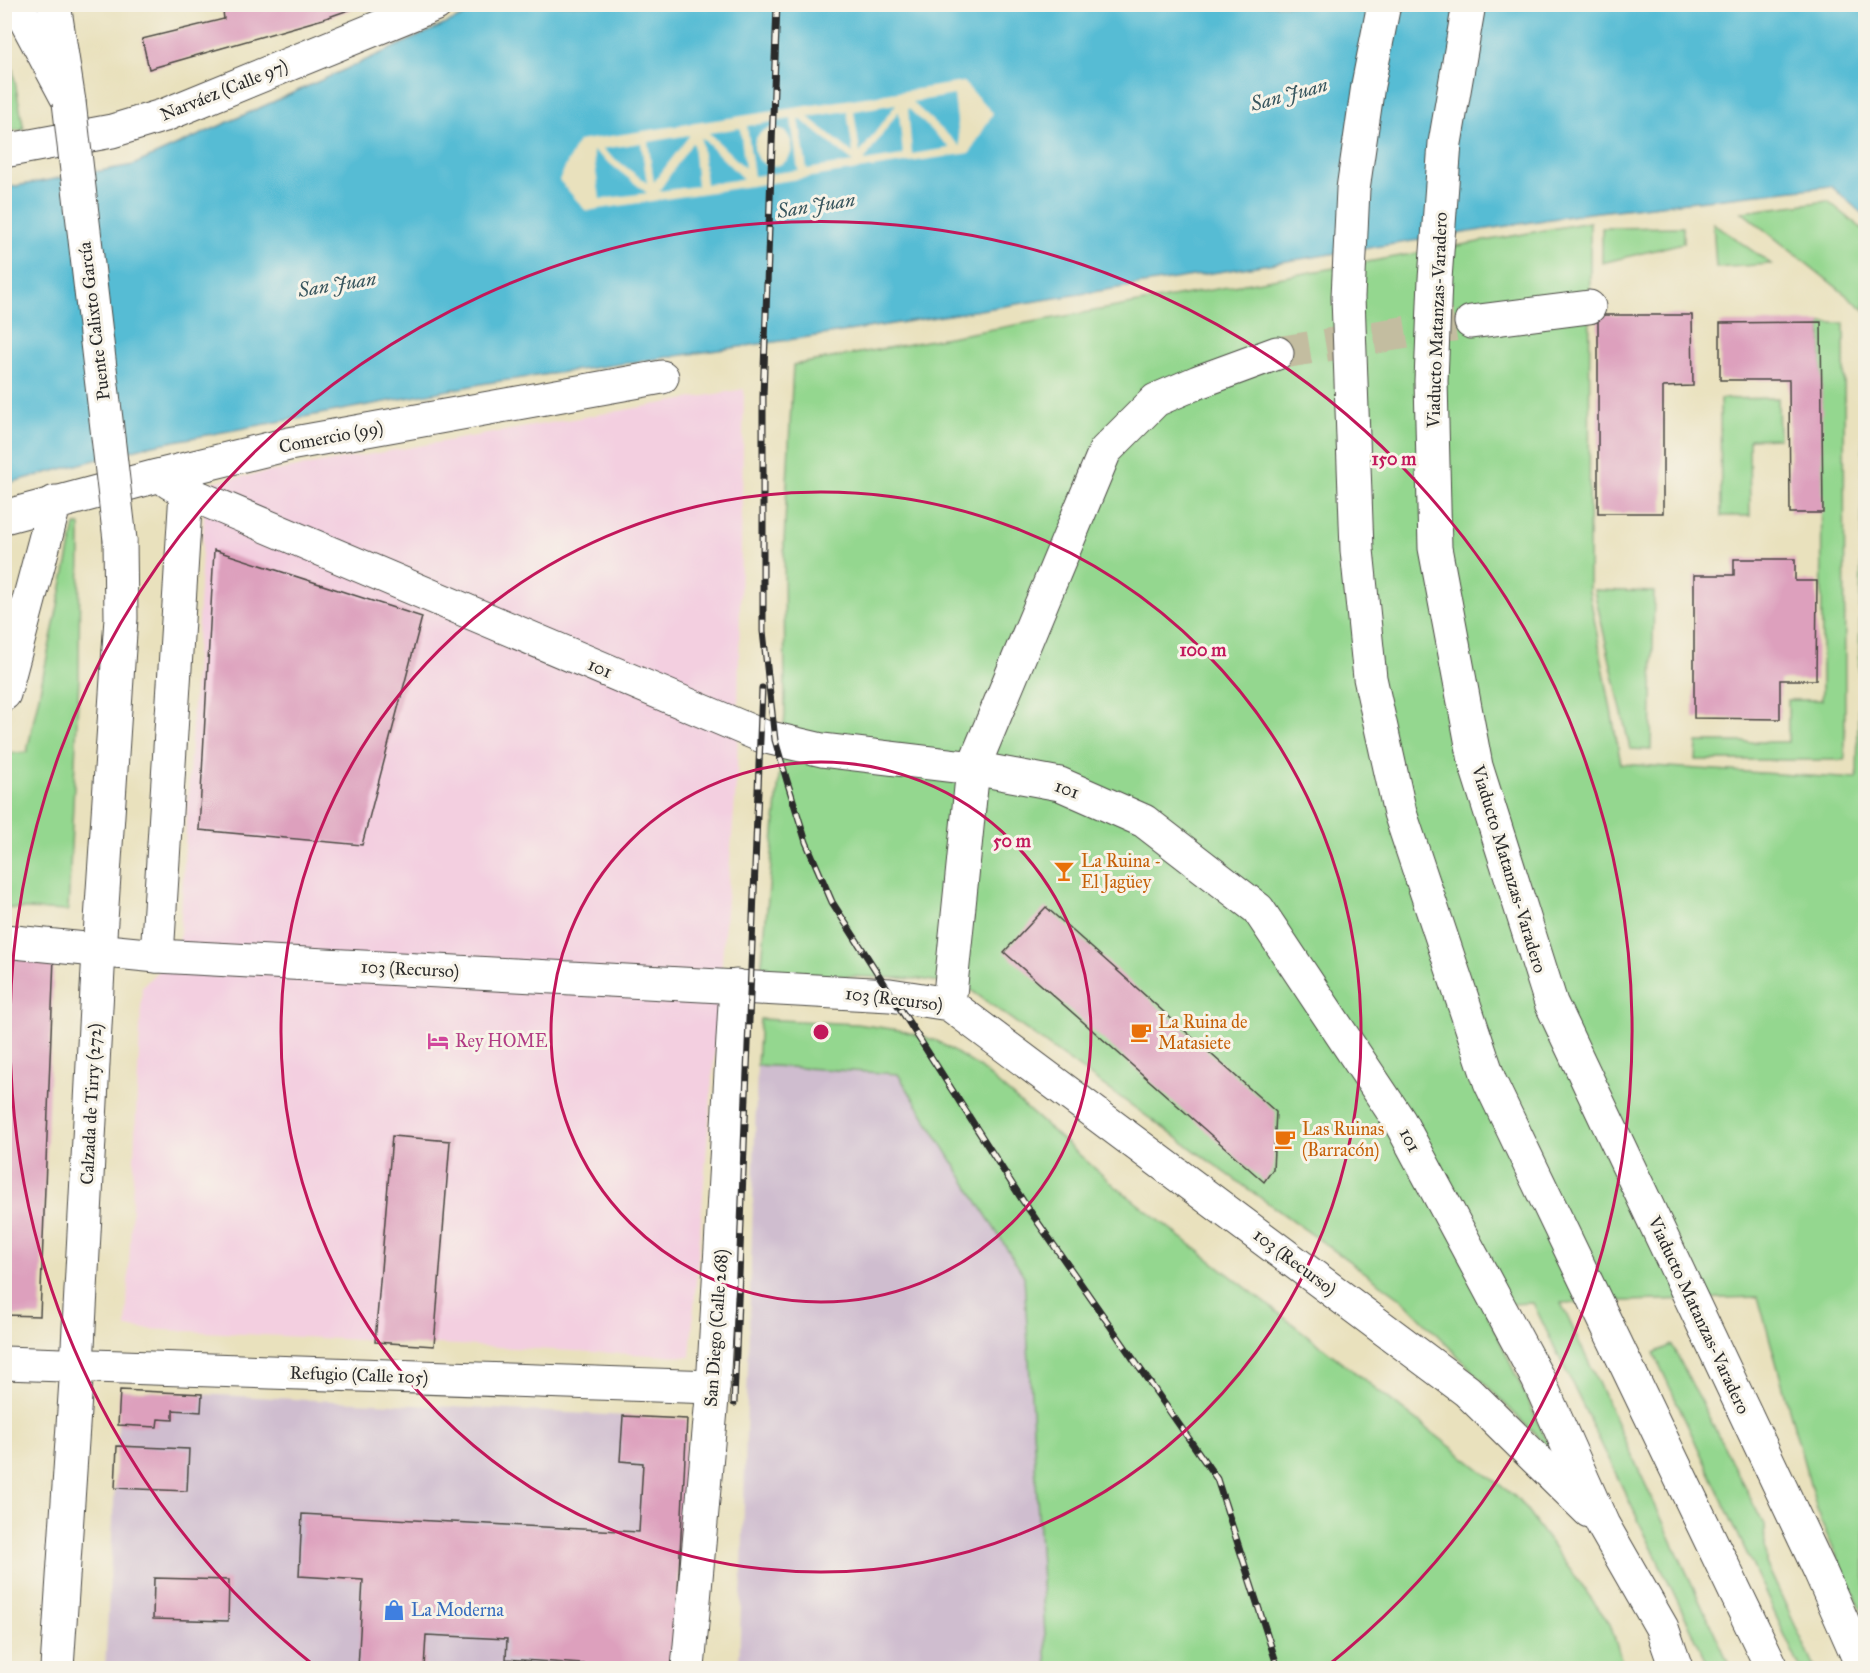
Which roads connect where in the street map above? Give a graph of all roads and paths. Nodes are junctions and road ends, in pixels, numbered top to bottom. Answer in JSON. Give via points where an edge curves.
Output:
{"nodes":[{"id":1,"x":14,"y":4,"type":"edge"},
{"id":2,"x":54,"y":4,"type":"edge"},
{"id":3,"x":436,"y":4,"type":"edge"},
{"id":4,"x":1384,"y":4,"type":"edge"},
{"id":5,"x":1469,"y":4,"type":"edge"},
{"id":6,"x":69,"y":102,"type":"junction"},
{"id":7,"x":4,"y":151,"type":"edge"},
{"id":8,"x":1589,"y":307,"type":"dead end"},
{"id":9,"x":1471,"y":322,"type":"tunnel mouth"},
{"id":10,"x":1277,"y":353,"type":"tunnel mouth"},
{"id":11,"x":662,"y":377,"type":"dead end"},
{"id":12,"x":157,"y":476,"type":"junction"},
{"id":13,"x":186,"y":492,"type":"junction"},
{"id":14,"x":56,"y":502,"type":"junction"},
{"id":15,"x":4,"y":517,"type":"edge"},
{"id":16,"x":120,"y":540,"type":"joint"},
{"id":17,"x":4,"y":694,"type":"edge"},
{"id":18,"x":973,"y":768,"type":"junction"},
{"id":19,"x":4,"y":941,"type":"edge"},
{"id":20,"x":99,"y":951,"type":"junction"},
{"id":21,"x":157,"y":956,"type":"junction"},
{"id":22,"x":736,"y":986,"type":"junction"},
{"id":23,"x":949,"y":1004,"type":"junction"},
{"id":24,"x":4,"y":1363,"type":"edge"},
{"id":25,"x":77,"y":1365,"type":"junction"},
{"id":26,"x":713,"y":1387,"type":"junction"},
{"id":27,"x":1603,"y":1525,"type":"junction"},
{"id":28,"x":57,"y":1668,"type":"edge"},
{"id":29,"x":688,"y":1668,"type":"edge"},
{"id":30,"x":1676,"y":1668,"type":"edge"},
{"id":31,"x":1772,"y":1668,"type":"edge"},
{"id":32,"x":1863,"y":1668,"type":"edge"}],
"edges":[{"from":1,"to":6,"type":"main road"},
{"from":2,"to":6,"type":"main road","name":"Puente Calixto García"},
{"from":3,"to":7,"type":"main road","name":"Narváez (Calle 97)","via":[[165,115],[112,131]]},
{"from":4,"to":31,"type":"main road","via":[[1353,189],[1348,297],[1357,550],[1370,678],[1400,813],[1490,1083]]},
{"from":5,"to":32,"type":"main road","name":"Viaducto Matanzas-Varadero","via":[[1445,143],[1431,381],[1435,548],[1476,766],[1551,1003]]},
{"from":6,"to":16,"type":"main road","name":"Puente Calixto García","bridge":true},
{"from":8,"to":9,"type":"main road"},
{"from":10,"to":18,"type":"main road","via":[[1156,399],[1105,451]]},
{"from":11,"to":12,"type":"main road","name":"Comercio (99)","via":[[289,444]]},
{"from":12,"to":13,"type":"main road","name":"101"},
{"from":12,"to":14,"type":"main road","name":"Comercio (99)"},
{"from":13,"to":18,"type":"main road","name":"101","via":[[762,736],[822,750]]},
{"from":13,"to":21,"type":"main road"},
{"from":14,"to":15,"type":"main road","name":"Comercio (99)"},
{"from":14,"to":17,"type":"main road"},
{"from":16,"to":20,"type":"main road","name":"Calzada de Tirry (272)","via":[[121,618]]},
{"from":18,"to":23,"type":"main road"},
{"from":18,"to":27,"type":"main road","name":"101","via":[[1060,784],[1144,821],[1258,909],[1400,1122],[1538,1379]]},
{"from":19,"to":20,"type":"main road","name":"103 (Recurso)"},
{"from":20,"to":21,"type":"main road","name":"103 (Recurso)"},
{"from":20,"to":25,"type":"main road","name":"Calzada de Tirry (272)"},
{"from":21,"to":22,"type":"main road","name":"103 (Recurso)"},
{"from":22,"to":23,"type":"main road","name":"103 (Recurso)","via":[[890,995]]},
{"from":22,"to":26,"type":"main road","name":"San Diego (Calle 268)"},
{"from":23,"to":27,"type":"main road","name":"103 (Recurso)","via":[[1467,1391]]},
{"from":24,"to":25,"type":"main road","name":"Refugio (Calle 105)"},
{"from":25,"to":26,"type":"main road","name":"Refugio (Calle 105)"},
{"from":25,"to":28,"type":"main road","name":"Calzada de Tirry (272)"},
{"from":26,"to":29,"type":"main road","name":"San Diego (Calle 268)"},
{"from":27,"to":30,"type":"main road","via":[[1662,1628]]}]}
